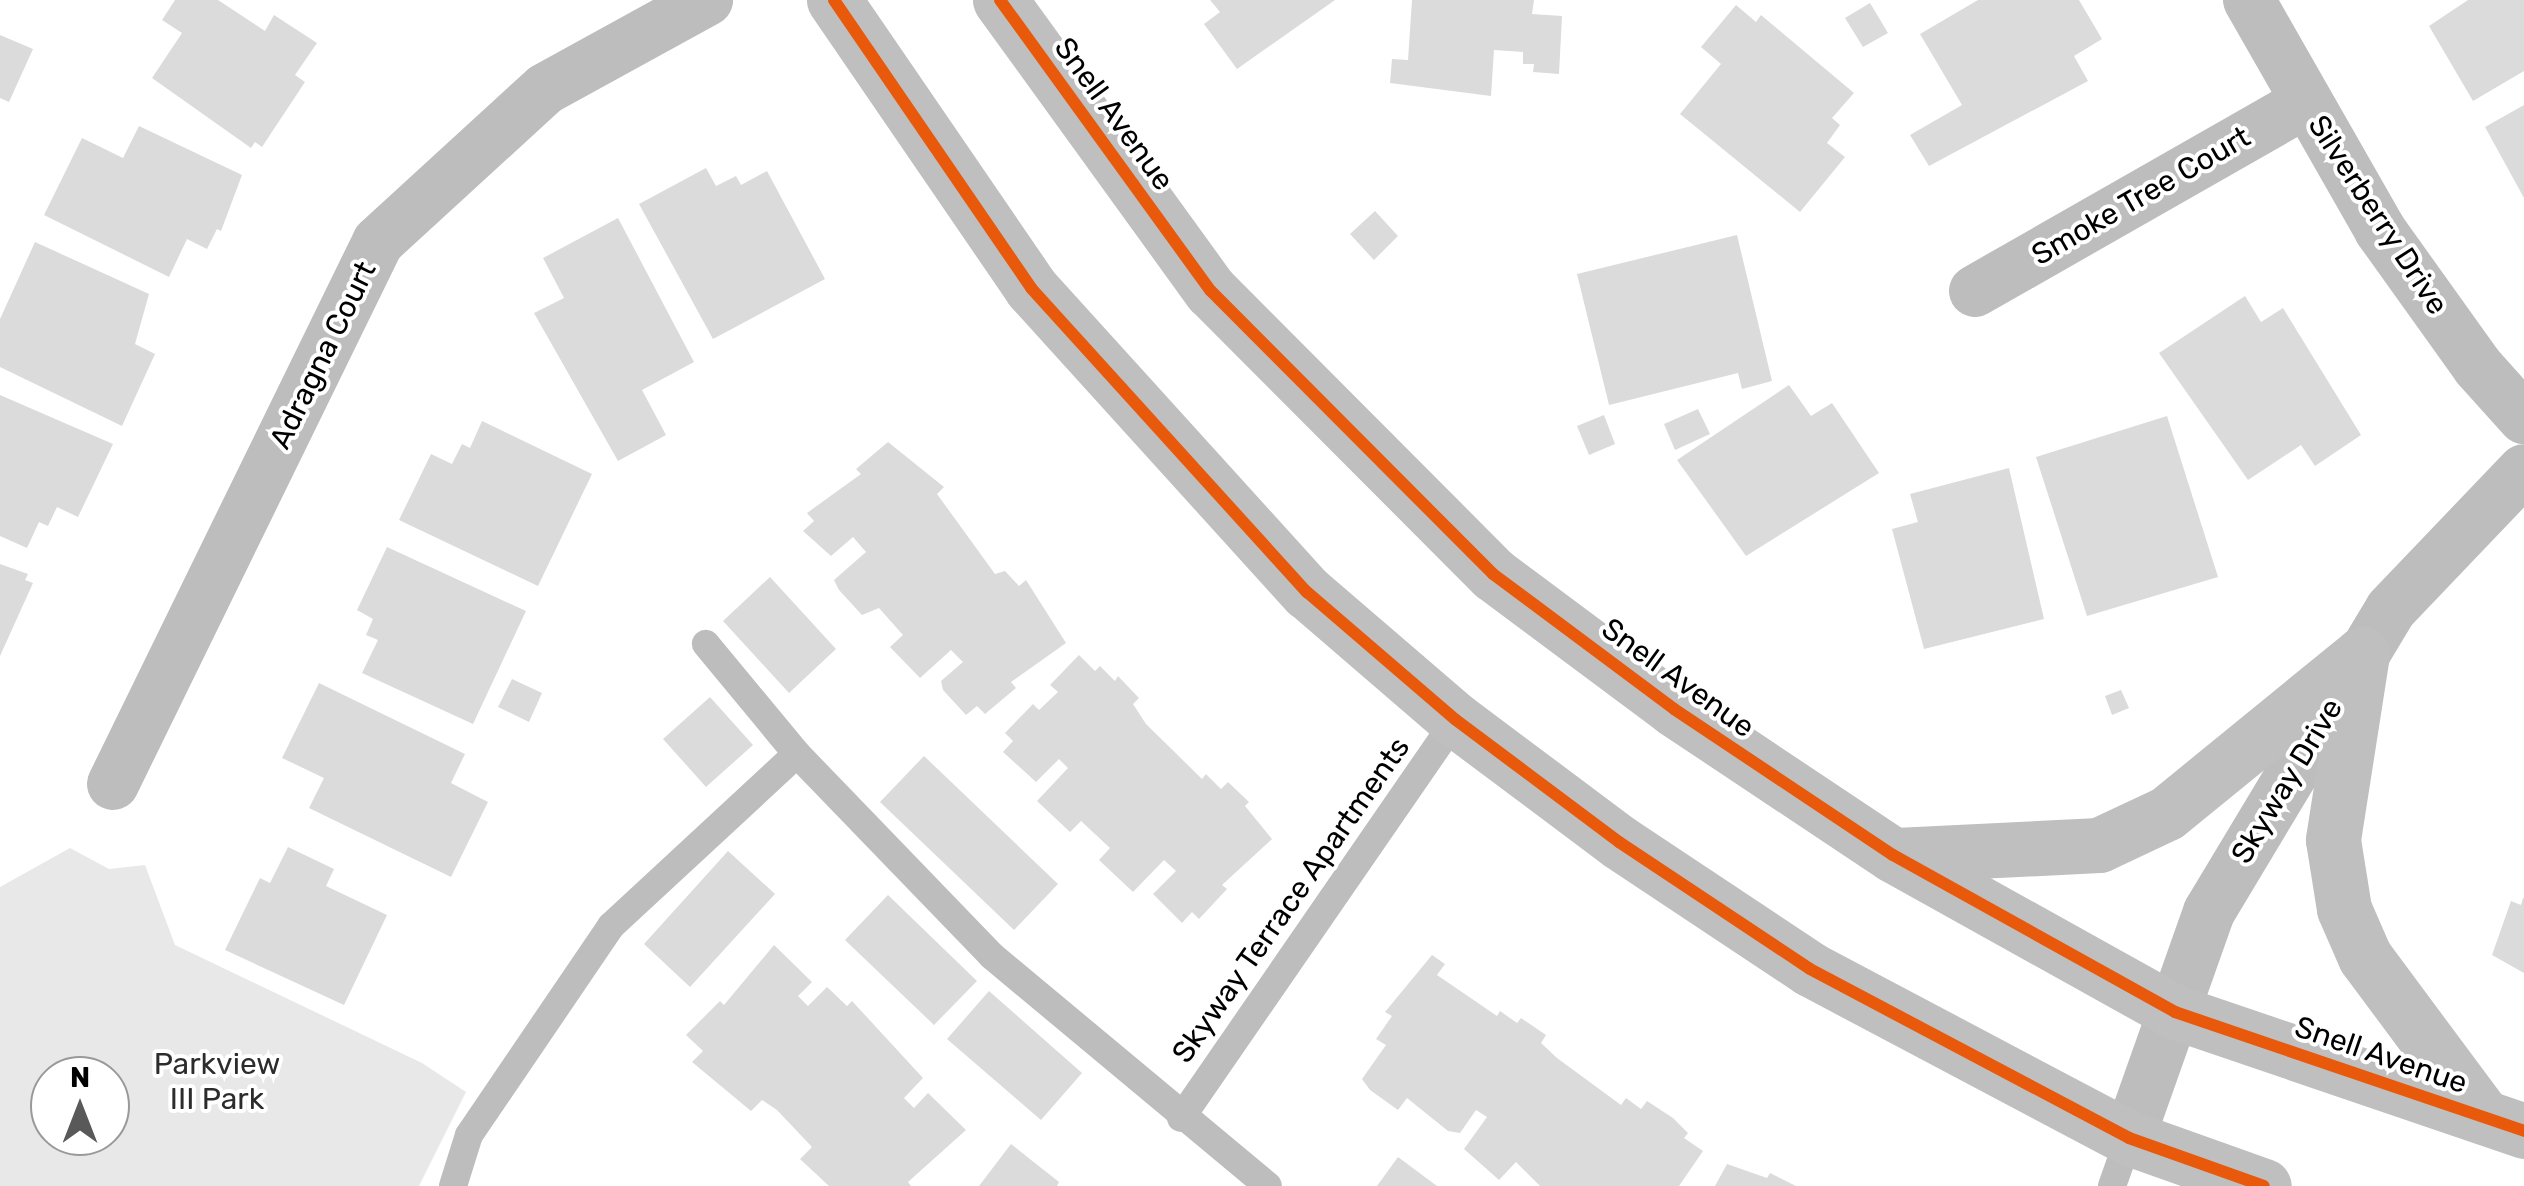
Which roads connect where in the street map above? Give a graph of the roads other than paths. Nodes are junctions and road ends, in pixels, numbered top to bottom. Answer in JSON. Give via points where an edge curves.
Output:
{"nodes":[{"id":1,"x":707,"y":0,"type":"edge"},
{"id":2,"x":834,"y":0,"type":"edge"},
{"id":3,"x":1000,"y":0,"type":"edge"},
{"id":4,"x":2249,"y":0,"type":"edge"},
{"id":5,"x":2306,"y":102,"type":"junction"},
{"id":6,"x":1975,"y":291,"type":"dead end"},
{"id":7,"x":2524,"y":418,"type":"edge"},
{"id":8,"x":2524,"y":470,"type":"edge"},
{"id":9,"x":706,"y":644,"type":"dead end"},
{"id":10,"x":2362,"y":654,"type":"junction"},
{"id":11,"x":1456,"y":720,"type":"junction"},
{"id":12,"x":797,"y":754,"type":"junction"},
{"id":13,"x":114,"y":784,"type":"dead end"},
{"id":14,"x":1893,"y":856,"type":"junction"},
{"id":15,"x":2175,"y":1012,"type":"junction"},
{"id":16,"x":1180,"y":1118,"type":"junction"},
{"id":17,"x":2504,"y":1124,"type":"edge"},
{"id":18,"x":2121,"y":1162,"type":"edge"},
{"id":19,"x":453,"y":1186,"type":"edge"},
{"id":20,"x":1268,"y":1186,"type":"edge"},
{"id":21,"x":2264,"y":1186,"type":"edge"}],
"edges":[{"from":1,"to":13,"type":"street","name":"Adragna Court","via":[[545,89],[378,242]]},
{"from":2,"to":11,"type":"main road","via":[[1031,288],[1307,592]]},
{"from":3,"to":14,"type":"main road","name":"Snell Avenue","via":[[1212,291],[1494,574],[1674,709]]},
{"from":4,"to":5,"type":"street","name":"Silverberry Drive"},
{"from":5,"to":6,"type":"street","name":"Smoke Tree Court"},
{"from":5,"to":7,"type":"street","name":"Silverberry Drive","via":[[2380,230],[2478,367]]},
{"from":8,"to":10,"type":"street","name":"Skyway Drive","via":[[2391,610]]},
{"from":9,"to":12,"type":"lane"},
{"from":10,"to":14,"type":"main road","via":[[2167,813],[2099,845]]},
{"from":10,"to":15,"type":"street","name":"Skyway Drive","via":[[2209,912]]},
{"from":10,"to":17,"type":"main road","via":[[2333,840],[2344,910],[2365,957]]},
{"from":11,"to":16,"type":"lane","name":"Skyway Terrace Apartments"},
{"from":11,"to":18,"type":"main road","via":[[1618,842],[1810,970]]},
{"from":12,"to":16,"type":"lane","via":[[992,956]]},
{"from":12,"to":19,"type":"lane","via":[[611,926],[469,1135]]},
{"from":14,"to":15,"type":"main road","name":"Snell Avenue"},
{"from":15,"to":17,"type":"main road","name":"Snell Avenue"},
{"from":15,"to":18,"type":"street","name":"Skyway Drive"},
{"from":16,"to":20,"type":"lane"},
{"from":18,"to":21,"type":"main road"}]}
